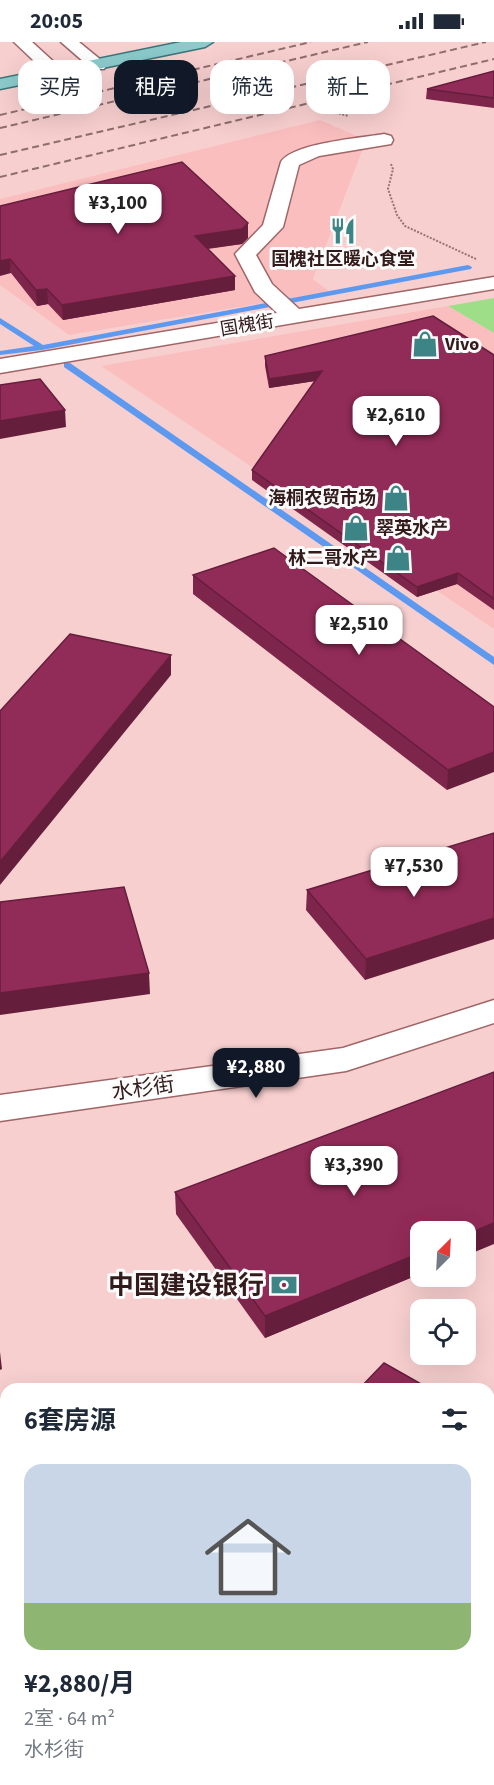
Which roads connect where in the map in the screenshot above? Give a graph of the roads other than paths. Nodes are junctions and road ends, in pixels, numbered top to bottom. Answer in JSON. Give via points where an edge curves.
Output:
{"nodes":[{"id":1,"x":22,"y":42,"type":"edge"},
{"id":2,"x":69,"y":42,"type":"edge"},
{"id":3,"x":142,"y":42,"type":"edge"},
{"id":4,"x":205,"y":42,"type":"edge"},
{"id":5,"x":83,"y":54,"type":"junction"},
{"id":6,"x":42,"y":60,"type":"edge"},
{"id":7,"x":54,"y":60,"type":"edge"},
{"id":8,"x":91,"y":60,"type":"edge"},
{"id":9,"x":102,"y":64,"type":"edge"},
{"id":10,"x":18,"y":67,"type":"edge"},
{"id":11,"x":0,"y":70,"type":"edge"},
{"id":12,"x":18,"y":81,"type":"edge"},
{"id":13,"x":0,"y":84,"type":"edge"},
{"id":14,"x":384,"y":140,"type":"road end"},
{"id":15,"x":494,"y":283,"type":"edge"},
{"id":16,"x":284,"y":308,"type":"junction"},
{"id":17,"x":0,"y":366,"type":"edge"},
{"id":18,"x":494,"y":1011,"type":"edge"},
{"id":19,"x":0,"y":1108,"type":"edge"}],
"edges":[{"from":1,"to":6,"type":"street"},
{"from":2,"to":5,"type":"street"},
{"from":3,"to":5,"type":"main road"},
{"from":4,"to":9,"type":"main road"},
{"from":5,"to":7,"type":"main road"},
{"from":5,"to":8,"type":"street"},
{"from":10,"to":11,"type":"main road"},
{"from":12,"to":13,"type":"main road"},
{"from":14,"to":16,"type":"street","via":[[314,151],[290,162],[273,227],[245,254],[263,287]]},
{"from":15,"to":16,"type":"street","name":"国槐街"},
{"from":16,"to":17,"type":"street","name":"国槐街"},
{"from":18,"to":19,"type":"street","name":"水杉街","via":[[346,1059]]}]}
